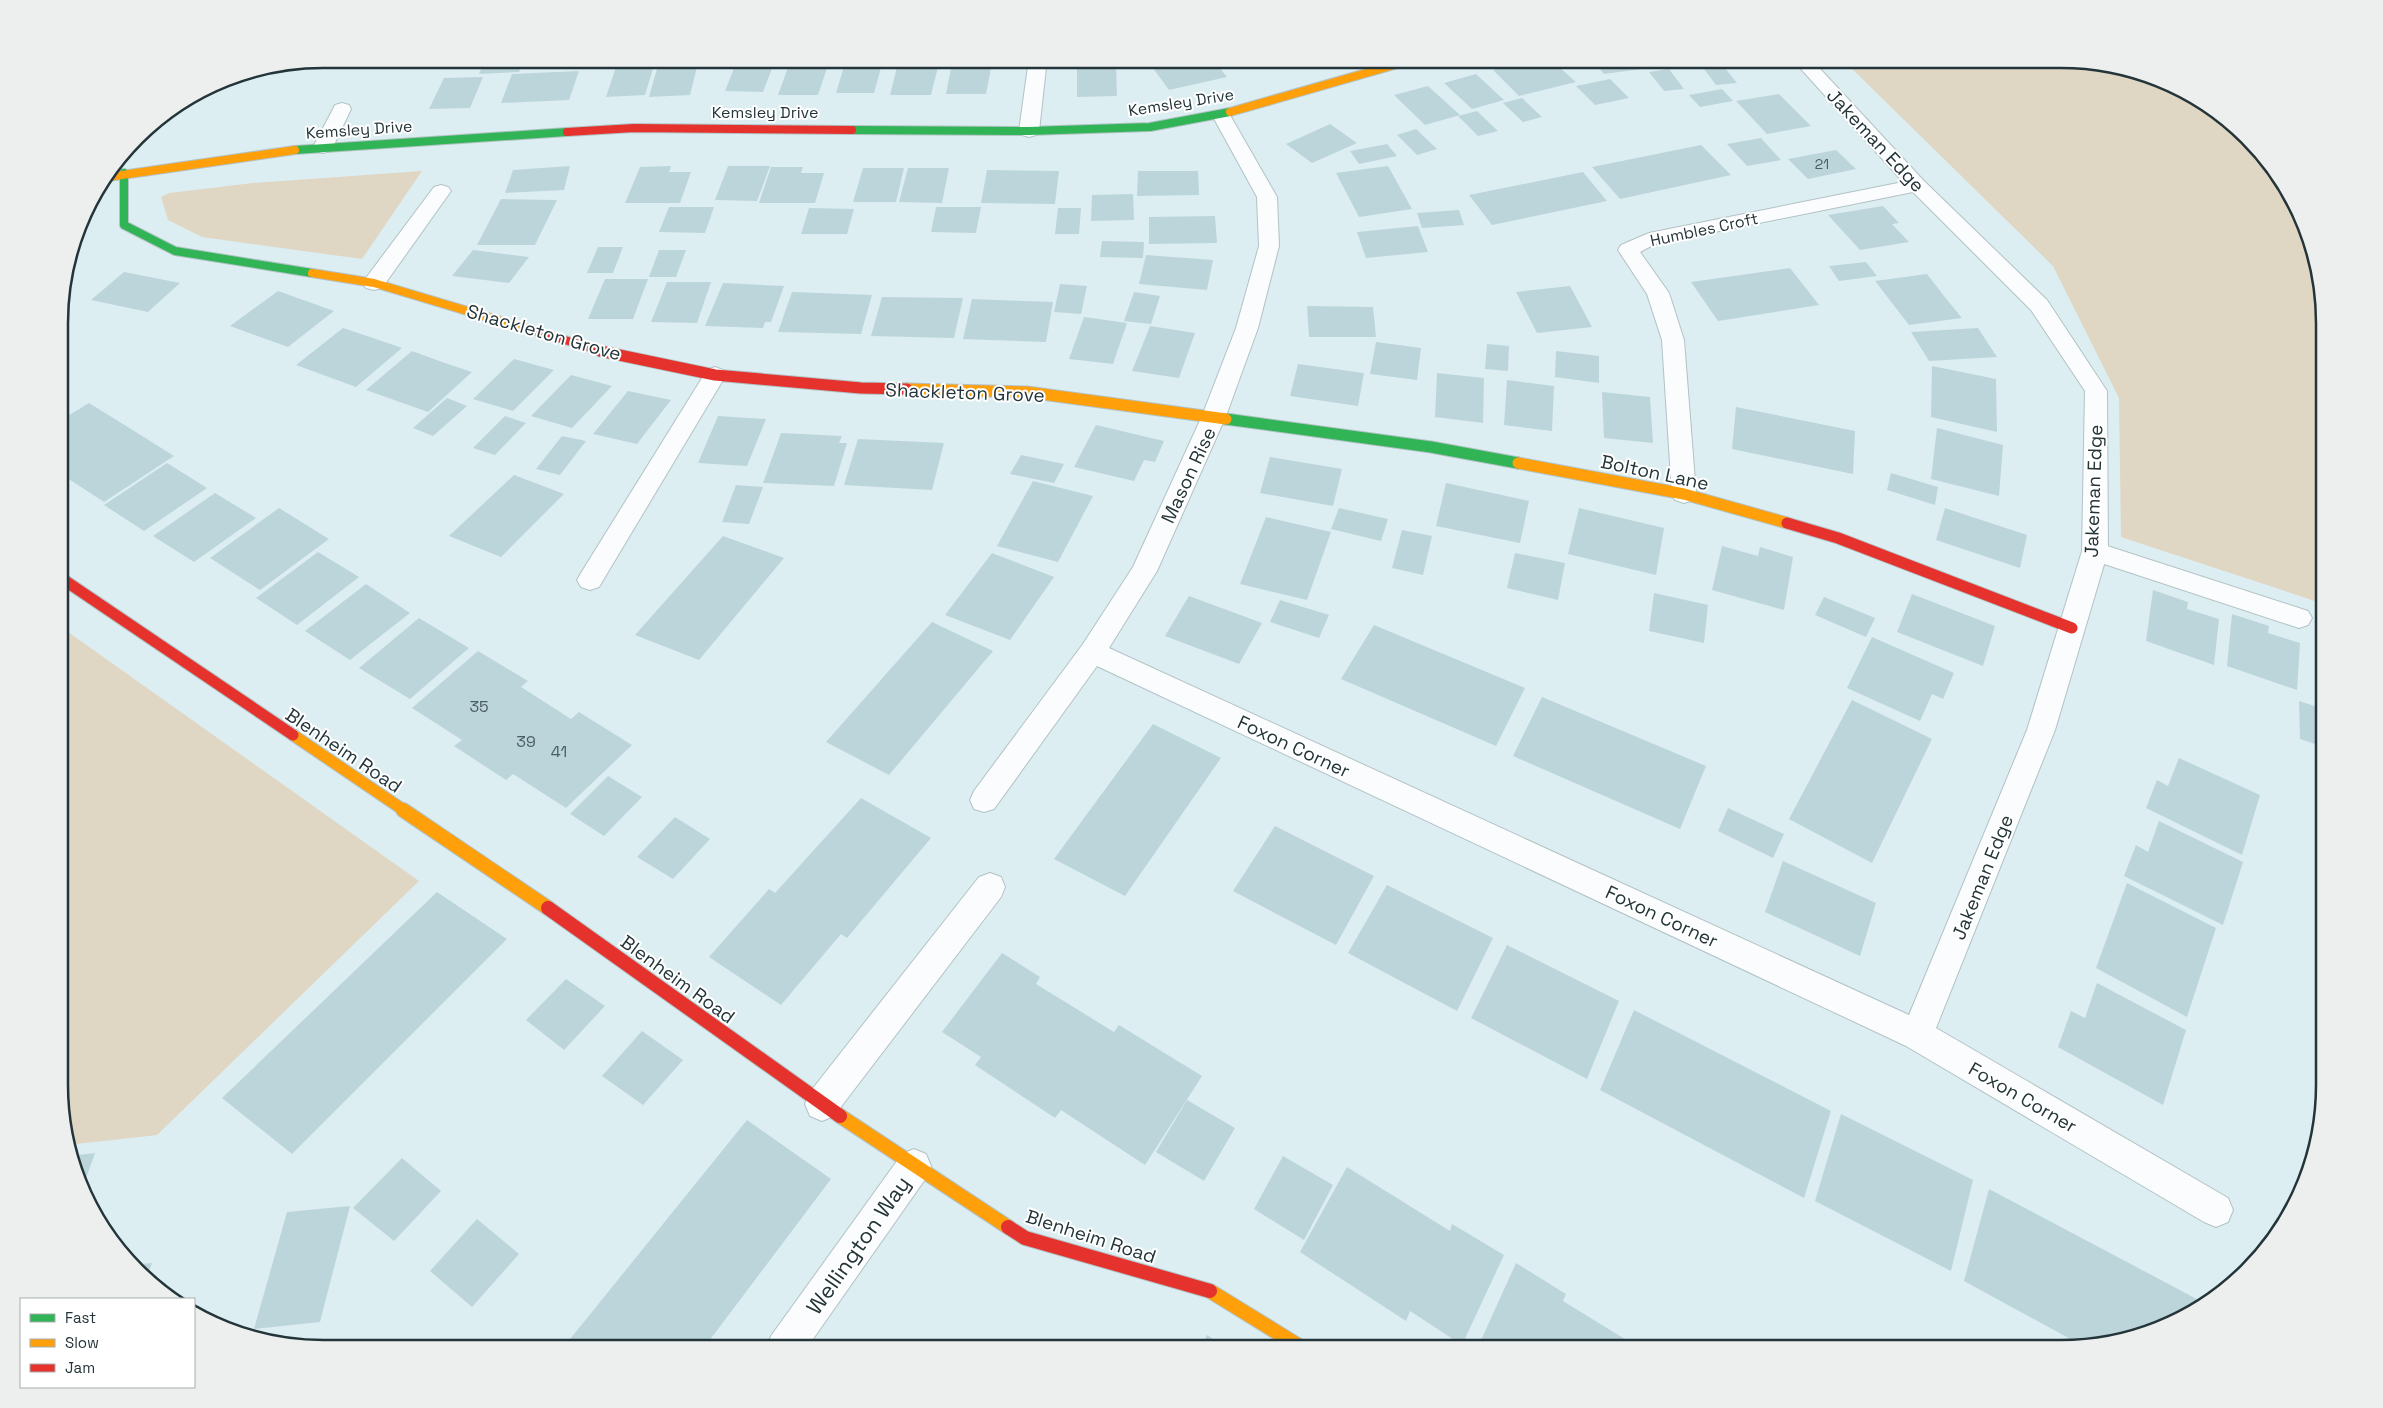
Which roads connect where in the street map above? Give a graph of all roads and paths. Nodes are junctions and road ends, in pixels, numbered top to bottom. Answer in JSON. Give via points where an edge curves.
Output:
{"nodes":[{"id":1,"x":1037,"y":68,"type":"edge"},
{"id":2,"x":1384,"y":68,"type":"edge"},
{"id":3,"x":1809,"y":68,"type":"edge"},
{"id":4,"x":342,"y":109,"type":"dead end"},
{"id":5,"x":1221,"y":115,"type":"junction"},
{"id":6,"x":1029,"y":131,"type":"junction"},
{"id":7,"x":323,"y":147,"type":"junction"},
{"id":8,"x":124,"y":173,"type":"junction"},
{"id":9,"x":114,"y":176,"type":"edge"},
{"id":10,"x":1916,"y":185,"type":"junction"},
{"id":11,"x":441,"y":191,"type":"dead end"},
{"id":12,"x":374,"y":283,"type":"junction"},
{"id":13,"x":715,"y":375,"type":"junction"},
{"id":14,"x":1214,"y":416,"type":"junction"},
{"id":15,"x":1684,"y":494,"type":"junction"},
{"id":16,"x":2095,"y":551,"type":"junction"},
{"id":17,"x":590,"y":580,"type":"dead end"},
{"id":18,"x":68,"y":583,"type":"edge"},
{"id":19,"x":2300,"y":618,"type":"dead end"},
{"id":20,"x":2072,"y":628,"type":"junction"},
{"id":21,"x":1092,"y":652,"type":"junction"},
{"id":22,"x":984,"y":800,"type":"dead end"},
{"id":23,"x":990,"y":887,"type":"dead end"},
{"id":24,"x":1917,"y":1035,"type":"junction"},
{"id":25,"x":822,"y":1104,"type":"junction"},
{"id":26,"x":914,"y":1166,"type":"junction"},
{"id":27,"x":2216,"y":1210,"type":"dead end"},
{"id":28,"x":790,"y":1340,"type":"edge"},
{"id":29,"x":1290,"y":1340,"type":"edge"}],
"edges":[{"from":1,"to":6,"type":"street"},
{"from":2,"to":5,"type":"street","name":"Kemsley Drive"},
{"from":3,"to":10,"type":"street","name":"Jakeman Edge"},
{"from":4,"to":7,"type":"street"},
{"from":5,"to":6,"type":"street","name":"Kemsley Drive","via":[[1150,127]]},
{"from":5,"to":14,"type":"street","name":"Mason Rise","via":[[1267,197],[1269,246],[1247,328]]},
{"from":6,"to":7,"type":"street","name":"Kemsley Drive","via":[[634,128]]},
{"from":7,"to":8,"type":"street","name":"Kemsley Drive"},
{"from":8,"to":9,"type":"street","name":"Kemsley Drive"},
{"from":8,"to":12,"type":"street","name":"Shackleton Grove","via":[[124,225],[175,252]]},
{"from":10,"to":15,"type":"street","name":"Humbles Croft","via":[[1649,240],[1628,250],[1658,293],[1674,340]]},
{"from":10,"to":16,"type":"street","name":"Jakeman Edge","via":[[2039,305],[2096,391]]},
{"from":11,"to":12,"type":"street"},
{"from":12,"to":13,"type":"street","name":"Shackleton Grove","via":[[590,349]]},
{"from":13,"to":14,"type":"street","name":"Shackleton Grove","via":[[861,388],[1027,392]]},
{"from":13,"to":17,"type":"street"},
{"from":14,"to":15,"type":"street","name":"Bolton Lane","via":[[1431,447]]},
{"from":14,"to":21,"type":"street","name":"Mason Rise","via":[[1144,571]]},
{"from":15,"to":20,"type":"street","name":"Bolton Lane","via":[[1838,538]]},
{"from":16,"to":19,"type":"street"},
{"from":16,"to":20,"type":"street","name":"Jakeman Edge"},
{"from":18,"to":25,"type":"street","name":"Blenheim Road","via":[[557,914]]},
{"from":20,"to":24,"type":"street","name":"Jakeman Edge","via":[[2041,730]]},
{"from":21,"to":22,"type":"street","name":"Mason Rise"},
{"from":21,"to":24,"type":"street","name":"Foxon Corner"},
{"from":23,"to":25,"type":"street"},
{"from":24,"to":27,"type":"street","name":"Foxon Corner"},
{"from":25,"to":26,"type":"street","name":"Blenheim Road"},
{"from":26,"to":28,"type":"street","name":"Wellington Way"},
{"from":26,"to":29,"type":"street","name":"Blenheim Road","via":[[1025,1238],[1212,1291]]}]}
